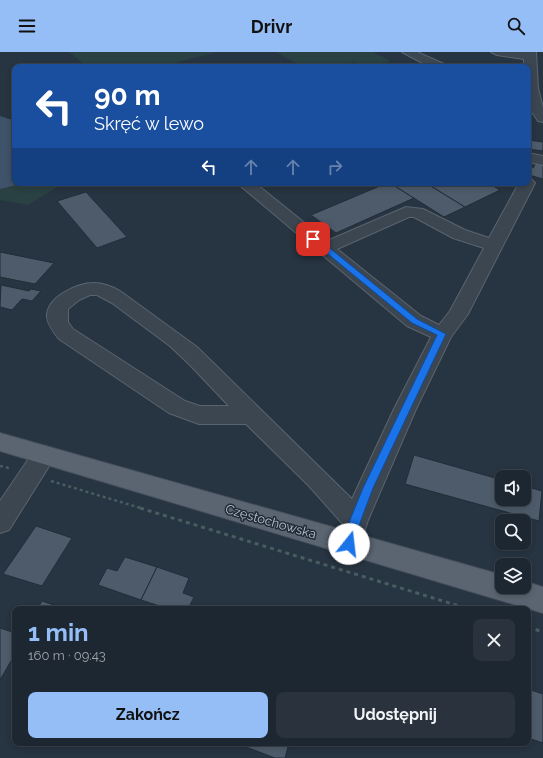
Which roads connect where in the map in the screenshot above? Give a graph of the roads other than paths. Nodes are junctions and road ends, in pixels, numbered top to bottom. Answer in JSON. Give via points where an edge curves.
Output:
{"nodes":[{"id":1,"x":408,"y":52,"type":"edge"},
{"id":2,"x":498,"y":52,"type":"edge"},
{"id":3,"x":535,"y":54,"type":"edge"},
{"id":4,"x":489,"y":62,"type":"dead end"},
{"id":5,"x":434,"y":64,"type":"edge"},
{"id":6,"x":543,"y":118,"type":"edge"},
{"id":7,"x":531,"y":158,"type":"edge"},
{"id":8,"x":543,"y":161,"type":"edge"},
{"id":9,"x":249,"y":186,"type":"edge"},
{"id":10,"x":530,"y":186,"type":"edge"},
{"id":11,"x":494,"y":245,"type":"junction"},
{"id":12,"x":325,"y":248,"type":"junction"},
{"id":13,"x":442,"y":334,"type":"junction"},
{"id":14,"x":251,"y":415,"type":"junction"},
{"id":15,"x":0,"y":442,"type":"edge"},
{"id":16,"x":44,"y":467,"type":"junction"},
{"id":17,"x":355,"y":520,"type":"junction"},
{"id":18,"x":0,"y":522,"type":"edge"},
{"id":19,"x":349,"y":544,"type":"junction"},
{"id":20,"x":543,"y":600,"type":"edge"}],
"edges":[{"from":1,"to":5,"type":"street"},
{"from":2,"to":3,"type":"street"},
{"from":2,"to":4,"type":"street"},
{"from":3,"to":6,"type":"street","via":[[534,103]]},
{"from":7,"to":8,"type":"street"},
{"from":9,"to":12,"type":"street"},
{"from":10,"to":11,"type":"street","via":[[516,201]]},
{"from":11,"to":12,"type":"street","via":[[459,234],[411,211]]},
{"from":11,"to":13,"type":"street","via":[[458,314]]},
{"from":12,"to":13,"type":"street","via":[[414,321]]},
{"from":13,"to":17,"type":"street"},
{"from":14,"to":14,"type":"street","via":[[176,340],[107,292],[97,288],[85,290],[64,302],[59,308],[56,317],[58,326],[66,334],[176,407],[199,415]]},
{"from":14,"to":17,"type":"street","via":[[332,491]]},
{"from":15,"to":16,"type":"main road","name":"Częstochowska"},
{"from":16,"to":18,"type":"street"},
{"from":16,"to":19,"type":"main road","name":"Częstochowska"},
{"from":17,"to":19,"type":"street"},
{"from":19,"to":20,"type":"main road","name":"Częstochowska"}]}
